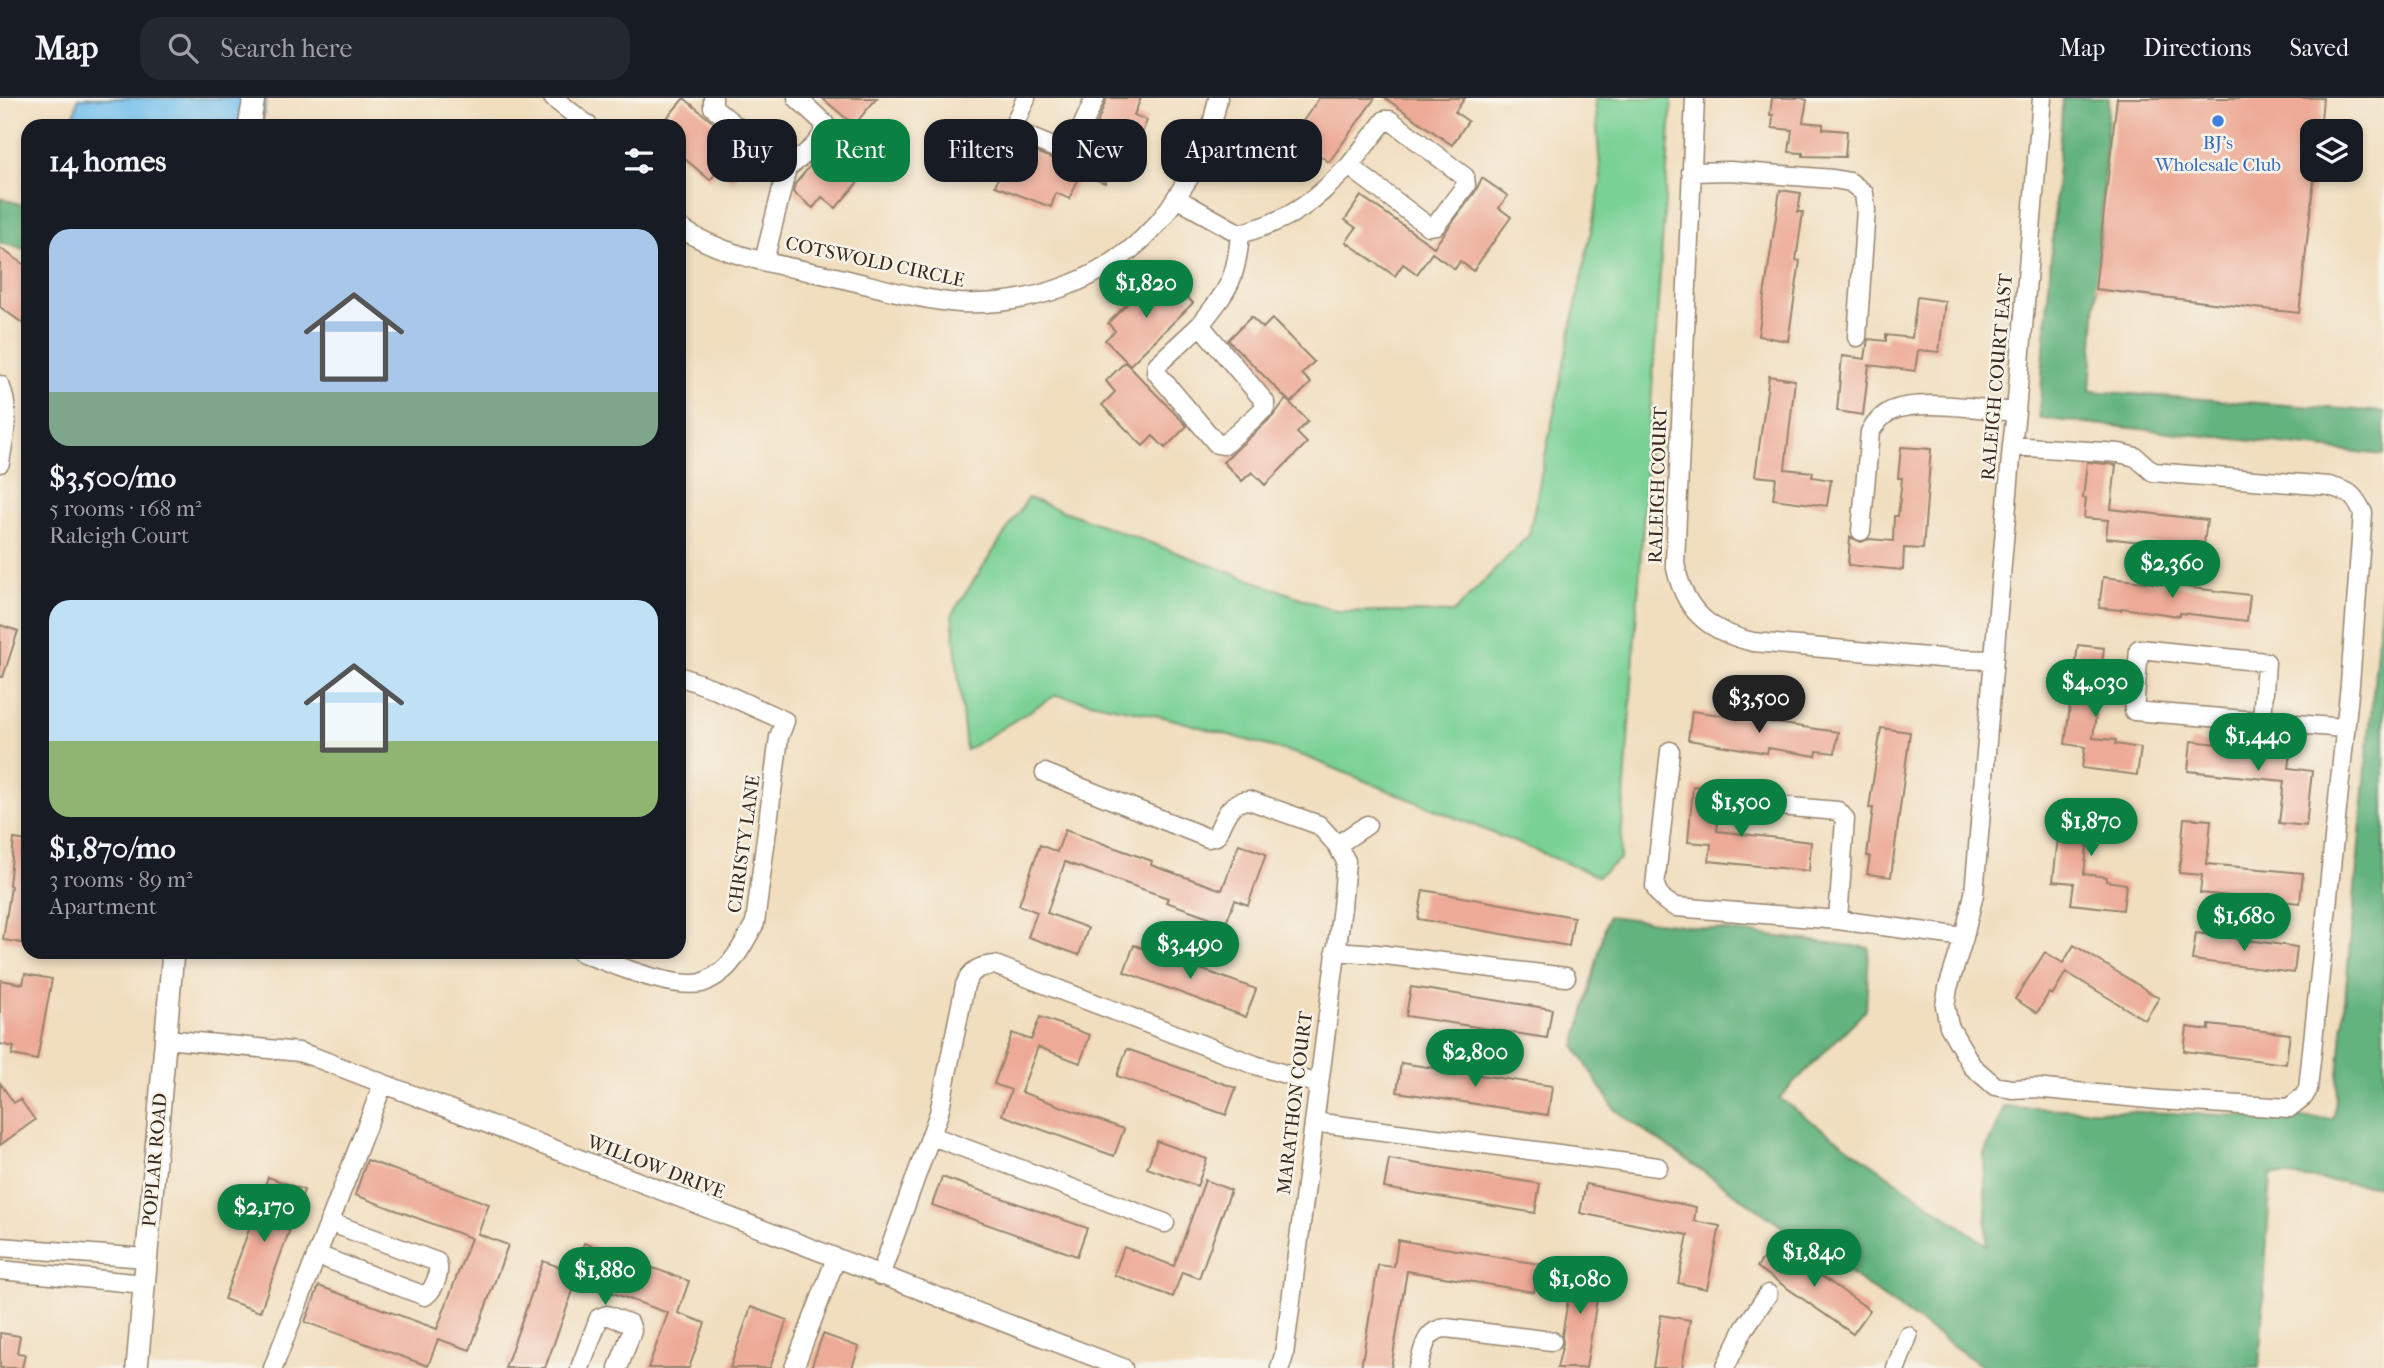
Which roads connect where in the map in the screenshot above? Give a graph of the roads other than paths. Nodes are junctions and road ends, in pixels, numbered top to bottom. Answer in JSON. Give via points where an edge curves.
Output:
{"nodes":[{"id":1,"x":254,"y":98,"type":"edge"},
{"id":2,"x":553,"y":98,"type":"edge"},
{"id":3,"x":713,"y":98,"type":"edge"},
{"id":4,"x":797,"y":98,"type":"edge"},
{"id":5,"x":1026,"y":98,"type":"edge"},
{"id":6,"x":1095,"y":98,"type":"edge"},
{"id":7,"x":1218,"y":98,"type":"edge"},
{"id":8,"x":1695,"y":98,"type":"edge"},
{"id":9,"x":2042,"y":98,"type":"edge"},
{"id":10,"x":250,"y":119,"type":"edge"},
{"id":11,"x":580,"y":119,"type":"edge"},
{"id":12,"x":728,"y":119,"type":"edge"},
{"id":13,"x":797,"y":160,"type":"edge"},
{"id":14,"x":1349,"y":166,"type":"junction"},
{"id":15,"x":1691,"y":172,"type":"junction"},
{"id":16,"x":784,"y":182,"type":"edge"},
{"id":17,"x":1176,"y":198,"type":"junction"},
{"id":18,"x":686,"y":231,"type":"edge"},
{"id":19,"x":1240,"y":233,"type":"junction"},
{"id":20,"x":764,"y":261,"type":"junction"},
{"id":21,"x":1200,"y":325,"type":"junction"},
{"id":22,"x":1857,"y":338,"type":"dead end"},
{"id":23,"x":0,"y":385,"type":"edge"},
{"id":24,"x":2016,"y":412,"type":"junction"},
{"id":25,"x":2012,"y":446,"type":"junction"},
{"id":26,"x":0,"y":463,"type":"edge"},
{"id":27,"x":1861,"y":531,"type":"dead end"},
{"id":28,"x":1993,"y":660,"type":"junction"},
{"id":29,"x":686,"y":679,"type":"edge"},
{"id":30,"x":2262,"y":721,"type":"junction"},
{"id":31,"x":2345,"y":728,"type":"junction"},
{"id":32,"x":1670,"y":751,"type":"dead end"},
{"id":33,"x":1045,"y":773,"type":"dead end"},
{"id":34,"x":1731,"y":802,"type":"dead end"},
{"id":35,"x":1367,"y":825,"type":"dead end"},
{"id":36,"x":1337,"y":845,"type":"junction"},
{"id":37,"x":1838,"y":920,"type":"junction"},
{"id":38,"x":1964,"y":937,"type":"junction"},
{"id":39,"x":1335,"y":951,"type":"junction"},
{"id":40,"x":172,"y":959,"type":"edge"},
{"id":41,"x":599,"y":959,"type":"edge"},
{"id":42,"x":1566,"y":977,"type":"dead end"},
{"id":43,"x":166,"y":1039,"type":"junction"},
{"id":44,"x":383,"y":1084,"type":"junction"},
{"id":45,"x":1318,"y":1084,"type":"junction"},
{"id":46,"x":1314,"y":1122,"type":"junction"},
{"id":47,"x":932,"y":1136,"type":"junction"},
{"id":48,"x":1658,"y":1167,"type":"dead end"},
{"id":49,"x":329,"y":1222,"type":"junction"},
{"id":50,"x":1165,"y":1223,"type":"dead end"},
{"id":51,"x":0,"y":1247,"type":"edge"},
{"id":52,"x":317,"y":1255,"type":"junction"},
{"id":53,"x":146,"y":1258,"type":"junction"},
{"id":54,"x":836,"y":1258,"type":"junction"},
{"id":55,"x":0,"y":1270,"type":"edge"},
{"id":56,"x":880,"y":1276,"type":"junction"},
{"id":57,"x":145,"y":1284,"type":"junction"},
{"id":58,"x":1768,"y":1294,"type":"dead end"},
{"id":59,"x":1908,"y":1336,"type":"dead end"},
{"id":60,"x":1552,"y":1341,"type":"dead end"},
{"id":61,"x":137,"y":1368,"type":"edge"},
{"id":62,"x":273,"y":1368,"type":"edge"},
{"id":63,"x":580,"y":1368,"type":"edge"},
{"id":64,"x":618,"y":1368,"type":"edge"},
{"id":65,"x":794,"y":1368,"type":"edge"},
{"id":66,"x":1123,"y":1368,"type":"edge"},
{"id":67,"x":1280,"y":1368,"type":"edge"},
{"id":68,"x":1418,"y":1368,"type":"edge"},
{"id":69,"x":1725,"y":1368,"type":"edge"},
{"id":70,"x":1896,"y":1368,"type":"edge"}],
"edges":[{"from":1,"to":10,"type":"street"},
{"from":2,"to":11,"type":"street"},
{"from":3,"to":12,"type":"street","via":[[713,107]]},
{"from":4,"to":13,"type":"street","via":[[825,124],[824,133]]},
{"from":5,"to":6,"type":"street","via":[[1014,125],[1017,132],[1069,151]]},
{"from":7,"to":17,"type":"street","name":"COTSWOLD CIRCLE","via":[[1202,156]]},
{"from":8,"to":15,"type":"street","name":"RALEIGH COURT"},
{"from":9,"to":24,"type":"street","name":"RALEIGH COURT EAST"},
{"from":14,"to":14,"type":"street","via":[[1428,226],[1436,225],[1466,185],[1465,177],[1391,120],[1380,124]]},
{"from":14,"to":19,"type":"street","via":[[1292,215]]},
{"from":15,"to":22,"type":"street","via":[[1833,179],[1864,193]]},
{"from":15,"to":28,"type":"street","name":"RALEIGH COURT","via":[[1675,563],[1678,582],[1691,607],[1724,634],[1753,642]]},
{"from":16,"to":20,"type":"street"},
{"from":17,"to":19,"type":"street"},
{"from":17,"to":20,"type":"street","name":"COTSWOLD CIRCLE","via":[[1150,232],[1110,264],[1063,288],[1013,300],[939,300]]},
{"from":18,"to":20,"type":"street","name":"COTSWOLD CIRCLE","via":[[711,246]]},
{"from":19,"to":21,"type":"street","via":[[1233,278]]},
{"from":21,"to":21,"type":"street","via":[[1265,402],[1265,408],[1224,444],[1217,444],[1156,372],[1157,365]]},
{"from":23,"to":26,"type":"street","via":[[7,413]]},
{"from":24,"to":25,"type":"street","name":"RALEIGH COURT EAST"},
{"from":24,"to":27,"type":"street","via":[[1928,405],[1904,407],[1878,419],[1870,432]]},
{"from":25,"to":28,"type":"street","name":"RALEIGH COURT EAST"},
{"from":25,"to":31,"type":"street","name":"RALEIGH COURT EAST","via":[[2119,453],[2136,457],[2153,472],[2329,486],[2349,492],[2356,498],[2364,524]]},
{"from":28,"to":38,"type":"street","name":"RALEIGH COURT EAST","via":[[1974,894]]},
{"from":29,"to":41,"type":"street","name":"CHRISTY LANE","via":[[785,721],[779,737],[755,923],[723,971],[703,982],[640,974]]},
{"from":30,"to":30,"type":"street","via":[[2266,662],[2139,649],[2134,710]]},
{"from":30,"to":31,"type":"street"},
{"from":31,"to":38,"type":"street","name":"RALEIGH COURT EAST","via":[[2308,1089],[2289,1108],[1995,1086],[1972,1066],[1949,1026],[1948,988]]},
{"from":32,"to":37,"type":"street","via":[[1656,886],[1662,899],[1676,907]]},
{"from":33,"to":36,"type":"street","via":[[1208,838],[1216,836],[1231,806],[1249,800],[1319,825]]},
{"from":34,"to":37,"type":"street","via":[[1838,811],[1845,820]]},
{"from":35,"to":36,"type":"street"},
{"from":36,"to":39,"type":"street","name":"MARATHON COURT","via":[[1346,861],[1346,875]]},
{"from":37,"to":38,"type":"street"},
{"from":39,"to":42,"type":"street"},
{"from":39,"to":45,"type":"street","name":"MARATHON COURT"},
{"from":40,"to":43,"type":"street","name":"POPLAR ROAD"},
{"from":43,"to":44,"type":"street","name":"WILLOW DRIVE","via":[[299,1052]]},
{"from":43,"to":53,"type":"street","name":"POPLAR ROAD"},
{"from":44,"to":49,"type":"street"},
{"from":44,"to":54,"type":"street","name":"WILLOW DRIVE"},
{"from":45,"to":46,"type":"street","name":"MARATHON COURT"},
{"from":45,"to":47,"type":"street","via":[[1255,1065],[995,965],[983,966],[968,976],[965,985]]},
{"from":46,"to":48,"type":"street"},
{"from":46,"to":67,"type":"street","name":"MARATHON COURT"},
{"from":47,"to":50,"type":"street"},
{"from":47,"to":56,"type":"street"},
{"from":49,"to":52,"type":"street"},
{"from":49,"to":52,"type":"street","via":[[437,1262],[432,1292],[425,1296]]},
{"from":51,"to":53,"type":"street"},
{"from":52,"to":62,"type":"street"},
{"from":53,"to":57,"type":"street","name":"POPLAR ROAD"},
{"from":54,"to":56,"type":"street","name":"WILLOW DRIVE"},
{"from":54,"to":65,"type":"street"},
{"from":55,"to":57,"type":"street"},
{"from":56,"to":66,"type":"street","name":"WILLOW DRIVE"},
{"from":57,"to":61,"type":"street","name":"POPLAR ROAD"},
{"from":58,"to":69,"type":"street"},
{"from":59,"to":70,"type":"street"},
{"from":60,"to":68,"type":"street","via":[[1436,1329],[1428,1335]]},
{"from":63,"to":64,"type":"street","via":[[599,1318],[607,1315],[630,1324],[632,1331]]}]}
